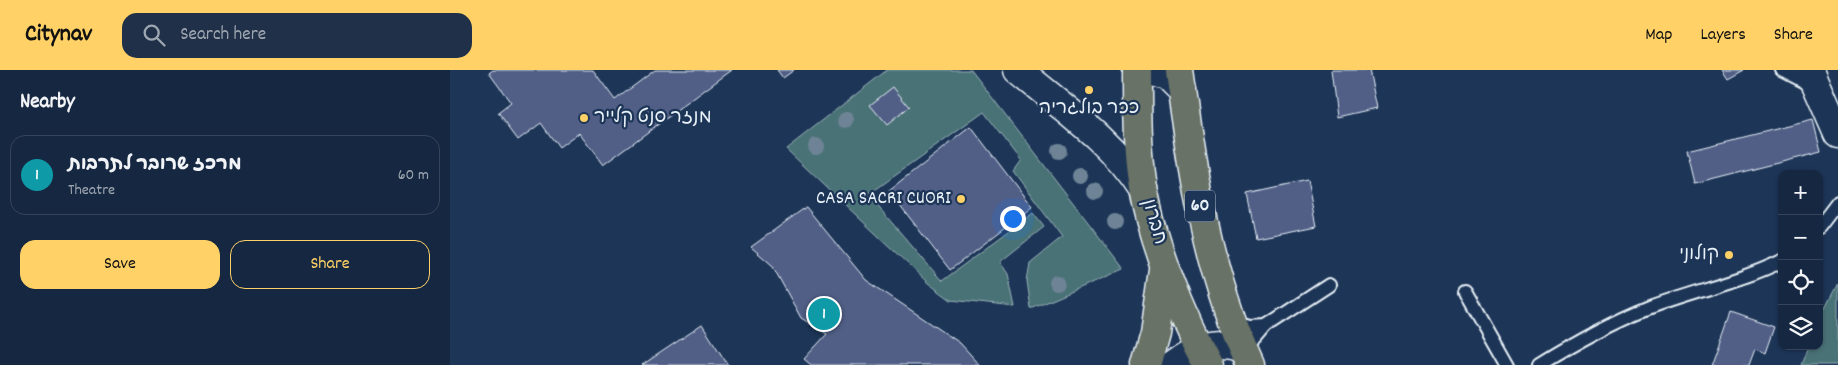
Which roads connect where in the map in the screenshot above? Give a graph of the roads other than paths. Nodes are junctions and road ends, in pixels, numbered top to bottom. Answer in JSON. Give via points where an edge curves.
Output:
{"nodes":[{"id":1,"x":1018,"y":70,"type":"edge"},
{"id":2,"x":1137,"y":70,"type":"edge"},
{"id":3,"x":1150,"y":70,"type":"edge"},
{"id":4,"x":1782,"y":70,"type":"edge"},
{"id":5,"x":1814,"y":79,"type":"edge"},
{"id":6,"x":1181,"y":80,"type":"edge"},
{"id":7,"x":1838,"y":134,"type":"edge"},
{"id":8,"x":1143,"y":190,"type":"junction"},
{"id":9,"x":1838,"y":202,"type":"edge"},
{"id":10,"x":1823,"y":222,"type":"edge"},
{"id":11,"x":1164,"y":261,"type":"junction"},
{"id":12,"x":1778,"y":263,"type":"edge"},
{"id":13,"x":1329,"y":285,"type":"dead end"},
{"id":14,"x":1465,"y":291,"type":"dead end"},
{"id":15,"x":1230,"y":319,"type":"junction"},
{"id":16,"x":1266,"y":326,"type":"junction"},
{"id":17,"x":1247,"y":357,"type":"edge"},
{"id":18,"x":1207,"y":359,"type":"edge"},
{"id":19,"x":1146,"y":365,"type":"edge"},
{"id":20,"x":1172,"y":365,"type":"edge"},
{"id":21,"x":1507,"y":365,"type":"edge"},
{"id":22,"x":1539,"y":365,"type":"edge"}],
"edges":[{"from":1,"to":8,"type":"street","via":[[1113,151]]},
{"from":2,"to":8,"type":"highway","name":"חברון","via":[[1138,149]]},
{"from":3,"to":6,"type":"street"},
{"from":4,"to":5,"type":"lane"},
{"from":5,"to":7,"type":"street"},
{"from":6,"to":15,"type":"highway","number":"60","via":[[1200,206]]},
{"from":8,"to":11,"type":"highway","name":"חברון"},
{"from":9,"to":10,"type":"lane"},
{"from":11,"to":18,"type":"highway","name":"חברון"},
{"from":11,"to":19,"type":"highway","via":[[1160,309]]},
{"from":12,"to":22,"type":"lane","via":[[1647,308]]},
{"from":13,"to":16,"type":"lane"},
{"from":14,"to":21,"type":"lane"},
{"from":15,"to":16,"type":"lane","via":[[1249,327]]},
{"from":15,"to":17,"type":"highway","number":"60"},
{"from":16,"to":17,"type":"lane"},
{"from":17,"to":18,"type":"street","via":[[1217,344]]},
{"from":18,"to":20,"type":"street"}]}
